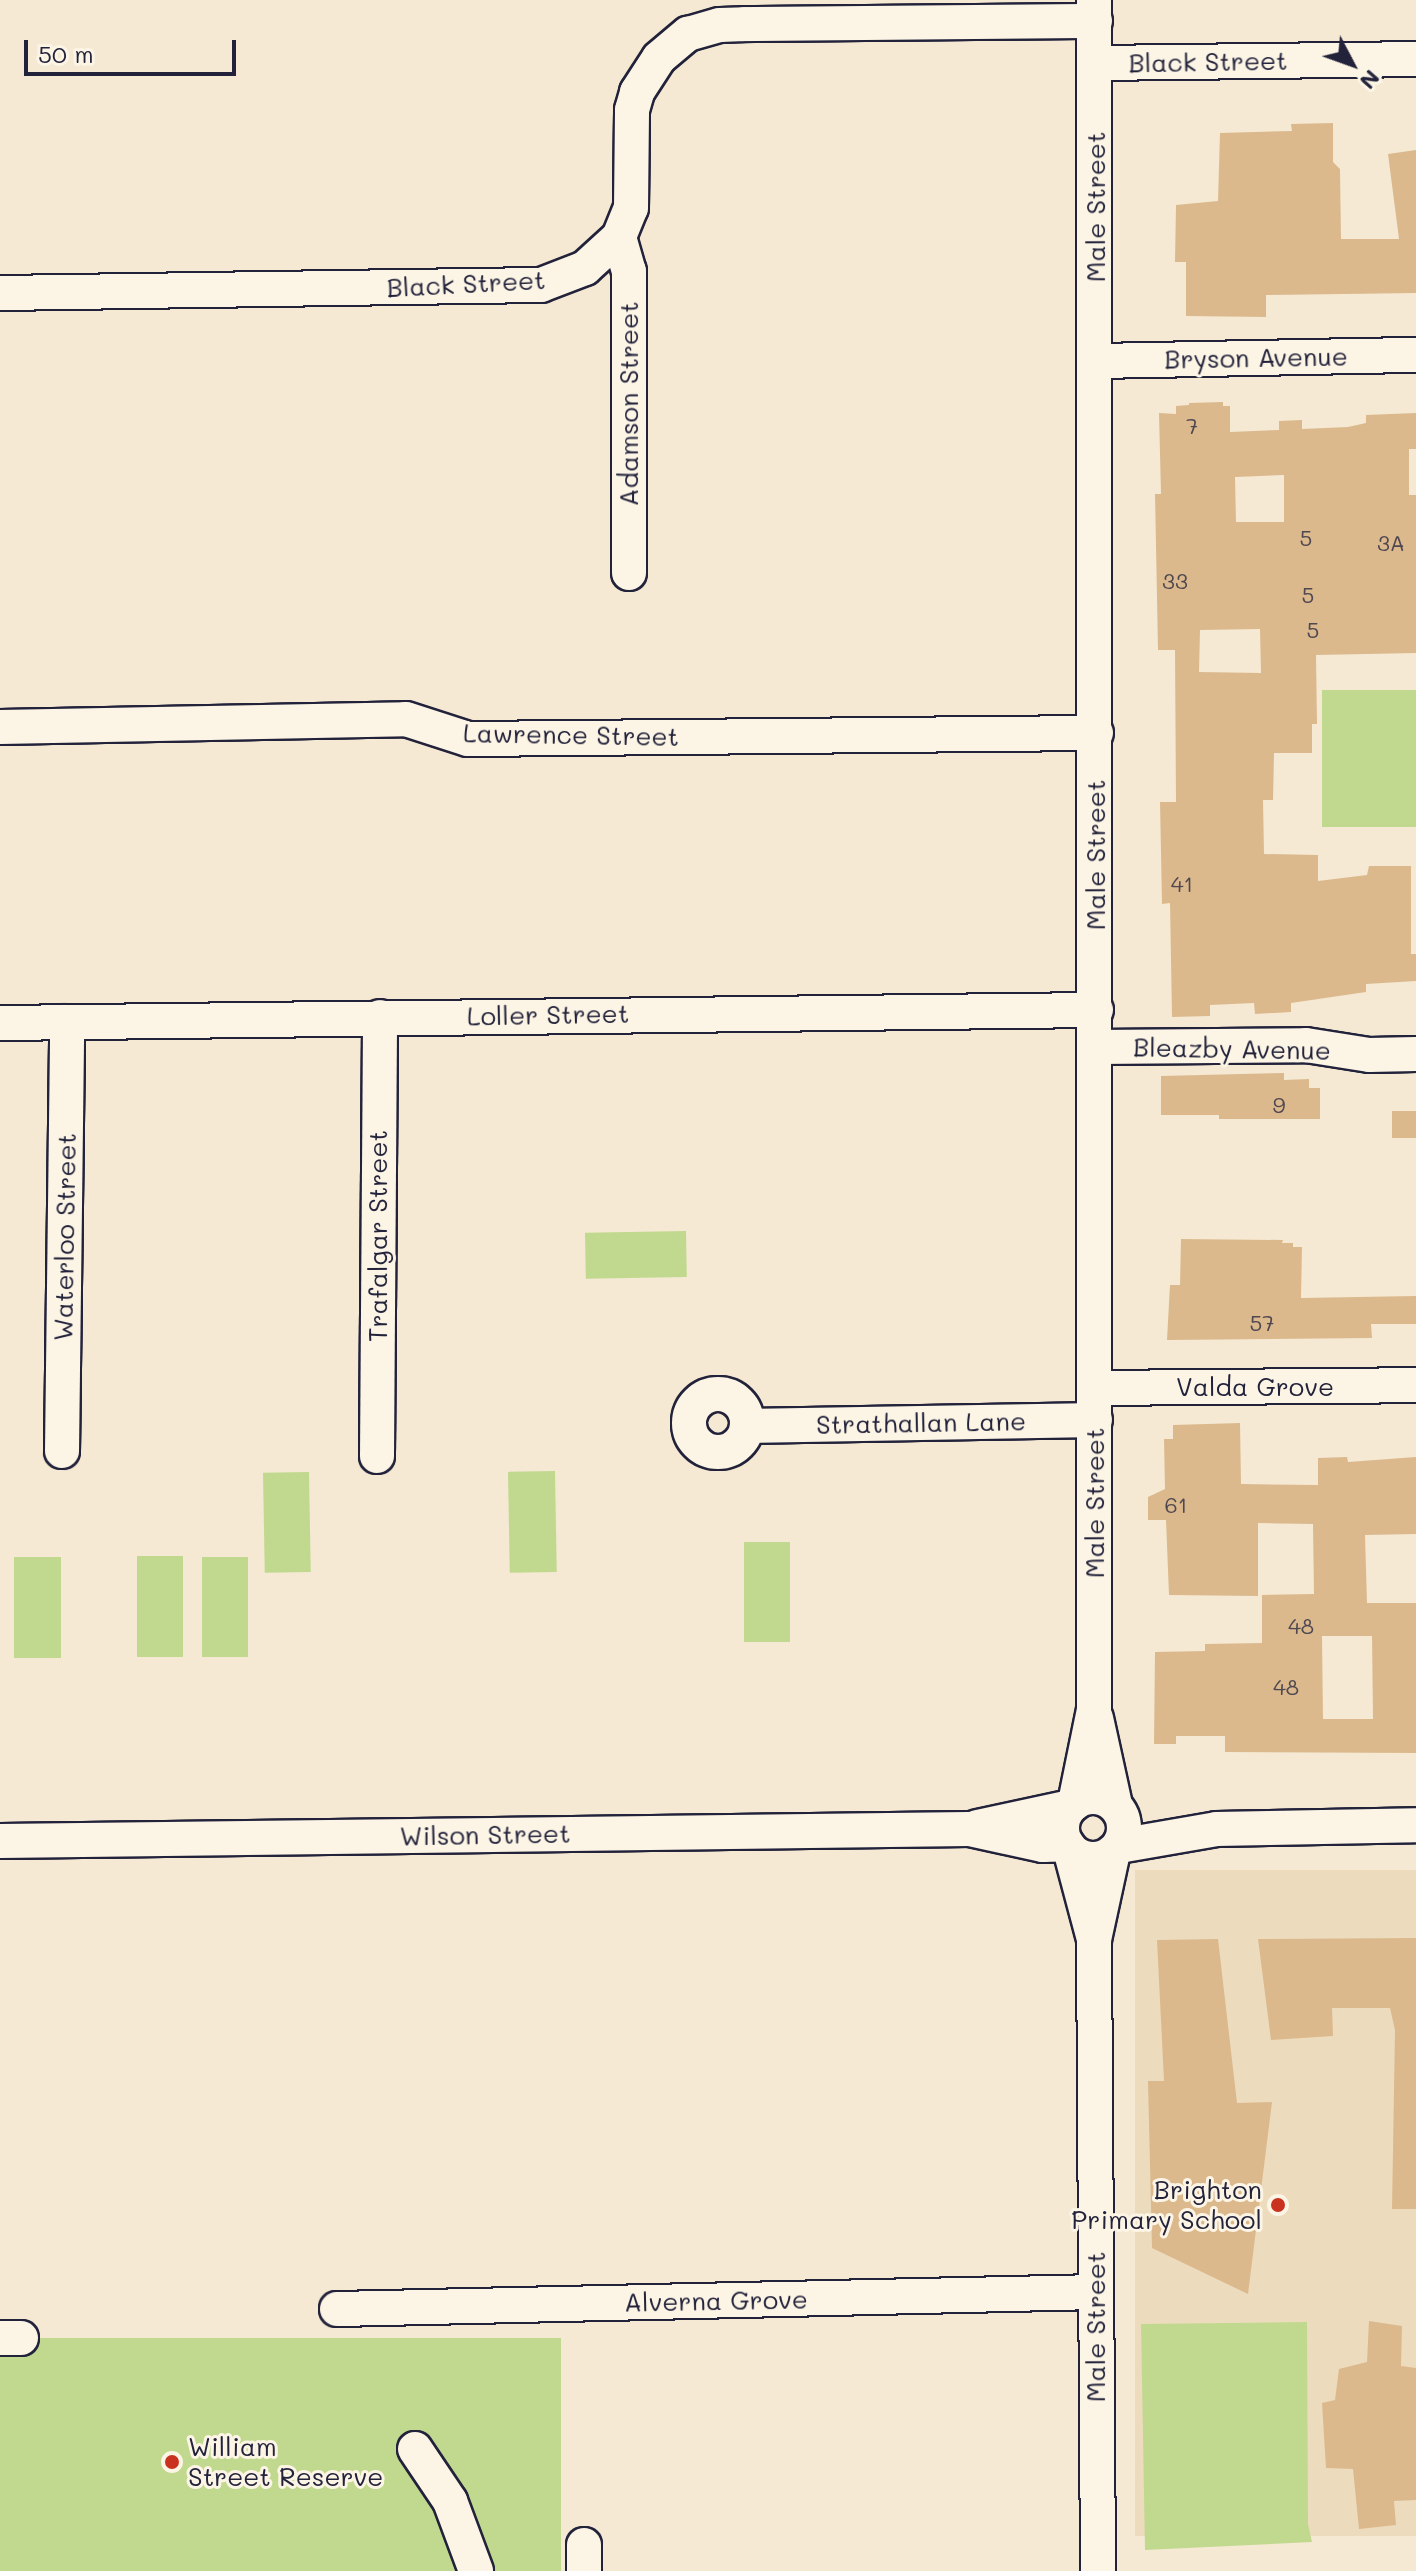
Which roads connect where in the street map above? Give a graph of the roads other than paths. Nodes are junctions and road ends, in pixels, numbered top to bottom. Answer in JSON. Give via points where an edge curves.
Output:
{"nodes":[{"id":1,"x":1095,"y":11,"type":"edge"},
{"id":2,"x":1416,"y":59,"type":"edge"},
{"id":3,"x":1096,"y":63,"type":"junction"},
{"id":4,"x":619,"y":237,"type":"junction"},
{"id":5,"x":0,"y":293,"type":"edge"},
{"id":6,"x":1416,"y":355,"type":"edge"},
{"id":7,"x":1097,"y":361,"type":"junction"},
{"id":8,"x":629,"y":573,"type":"dead end"},
{"id":9,"x":0,"y":727,"type":"edge"},
{"id":10,"x":1096,"y":733,"type":"junction"},
{"id":11,"x":1096,"y":1010,"type":"junction"},
{"id":12,"x":380,"y":1017,"type":"junction"},
{"id":13,"x":67,"y":1022,"type":"junction"},
{"id":14,"x":0,"y":1023,"type":"edge"},
{"id":15,"x":1096,"y":1047,"type":"junction"},
{"id":16,"x":1416,"y":1054,"type":"edge"},
{"id":17,"x":1416,"y":1385,"type":"edge"},
{"id":18,"x":1095,"y":1404,"type":"junction"},
{"id":19,"x":747,"y":1426,"type":"dead end"},
{"id":20,"x":62,"y":1451,"type":"dead end"},
{"id":21,"x":377,"y":1456,"type":"dead end"},
{"id":22,"x":1094,"y":1710,"type":"junction"},
{"id":23,"x":1072,"y":1805,"type":"junction"},
{"id":24,"x":1117,"y":1808,"type":"junction"},
{"id":25,"x":1416,"y":1825,"type":"edge"},
{"id":26,"x":969,"y":1829,"type":"junction"},
{"id":27,"x":1216,"y":1829,"type":"junction"},
{"id":28,"x":0,"y":1841,"type":"edge"},
{"id":29,"x":1068,"y":1847,"type":"junction"},
{"id":30,"x":1116,"y":1849,"type":"junction"},
{"id":31,"x":1094,"y":1939,"type":"junction"},
{"id":32,"x":1095,"y":2292,"type":"junction"},
{"id":33,"x":337,"y":2309,"type":"dead end"},
{"id":34,"x":415,"y":2449,"type":"dead end"},
{"id":35,"x":476,"y":2571,"type":"edge"},
{"id":36,"x":1098,"y":2571,"type":"edge"}],
"edges":[{"from":1,"to":3,"type":"street","name":"Male Street"},
{"from":1,"to":4,"type":"street","name":"Black Street","via":[[720,25],[688,34],[659,58],[637,92],[631,120],[631,208]]},
{"from":2,"to":3,"type":"street","name":"Black Street"},
{"from":3,"to":7,"type":"street","name":"Male Street"},
{"from":4,"to":5,"type":"street","name":"Black Street","via":[[585,268],[541,285]]},
{"from":4,"to":8,"type":"street","name":"Adamson Street","via":[[629,271]]},
{"from":6,"to":7,"type":"street","name":"Bryson Avenue"},
{"from":7,"to":10,"type":"street","name":"Male Street"},
{"from":9,"to":10,"type":"street","name":"Lawrence Street","via":[[406,719],[468,739]]},
{"from":10,"to":11,"type":"street","name":"Male Street"},
{"from":11,"to":12,"type":"street","name":"Loller Street"},
{"from":11,"to":15,"type":"street","name":"Male Street"},
{"from":12,"to":13,"type":"street","name":"Loller Street"},
{"from":12,"to":21,"type":"street","name":"Trafalgar Street"},
{"from":13,"to":14,"type":"street","name":"Loller Street"},
{"from":13,"to":20,"type":"street","name":"Waterloo Street"},
{"from":15,"to":16,"type":"street","name":"Bleazby Avenue","via":[[1306,1045],[1369,1055]]},
{"from":15,"to":18,"type":"street","name":"Male Street"},
{"from":17,"to":18,"type":"street","name":"Valda Grove"},
{"from":18,"to":19,"type":"street","name":"Strathallan Lane"},
{"from":18,"to":22,"type":"street","name":"Male Street"},
{"from":22,"to":23,"type":"street","name":"Male Street"},
{"from":22,"to":24,"type":"street","name":"Male Street"},
{"from":23,"to":24,"type":"street","via":[[1095,1797]]},
{"from":23,"to":26,"type":"street","name":"Wilson Street"},
{"from":23,"to":29,"type":"street","via":[[1062,1825]]},
{"from":24,"to":27,"type":"street"},
{"from":24,"to":30,"type":"street","via":[[1124,1828]]},
{"from":25,"to":27,"type":"street"},
{"from":26,"to":28,"type":"street","name":"Wilson Street"},
{"from":26,"to":29,"type":"street","name":"Wilson Street"},
{"from":27,"to":30,"type":"street"},
{"from":29,"to":30,"type":"street","via":[[1095,1859]]},
{"from":29,"to":31,"type":"street","name":"Male Street"},
{"from":30,"to":31,"type":"street","name":"Male Street"},
{"from":31,"to":32,"type":"street","name":"Male Street"},
{"from":32,"to":33,"type":"street","name":"Alverna Grove"},
{"from":32,"to":36,"type":"street","name":"Male Street"},
{"from":34,"to":35,"type":"street","via":[[450,2501]]}]}
